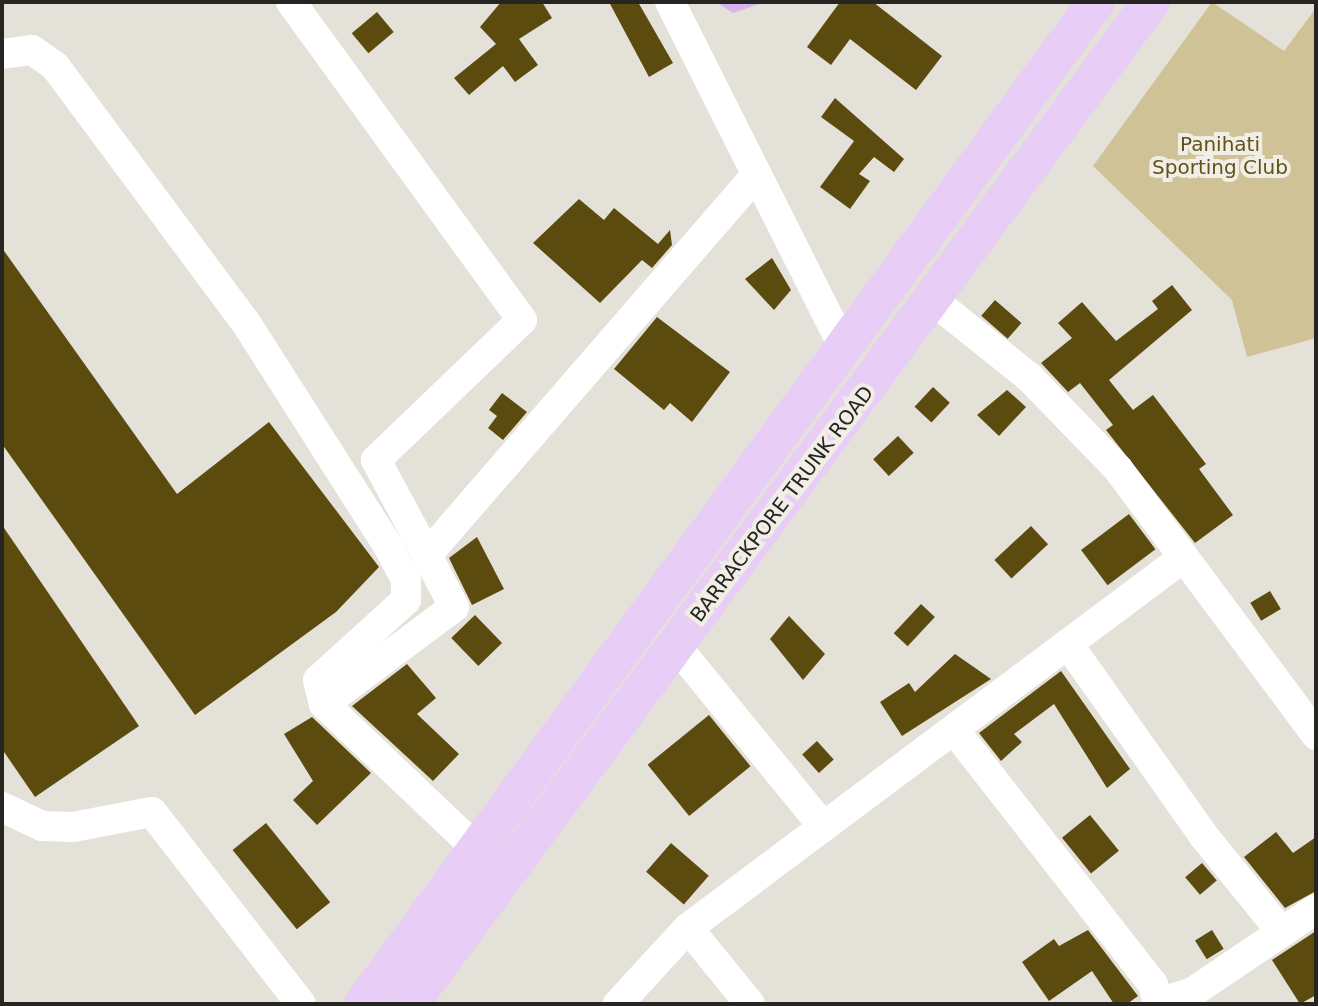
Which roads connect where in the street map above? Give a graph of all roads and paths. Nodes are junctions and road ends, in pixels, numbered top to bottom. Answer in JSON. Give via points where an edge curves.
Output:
{"nodes":[{"id":1,"x":291,"y":2,"type":"edge"},
{"id":2,"x":670,"y":2,"type":"edge"},
{"id":3,"x":1096,"y":2,"type":"edge"},
{"id":4,"x":1151,"y":2,"type":"edge"},
{"id":5,"x":2,"y":54,"type":"edge"},
{"id":6,"x":753,"y":179,"type":"junction"},
{"id":7,"x":934,"y":301,"type":"junction"},
{"id":8,"x":845,"y":350,"type":"junction"},
{"id":9,"x":427,"y":555,"type":"junction"},
{"id":10,"x":1184,"y":557,"type":"junction"},
{"id":11,"x":1068,"y":644,"type":"junction"},
{"id":12,"x":676,"y":646,"type":"junction"},
{"id":13,"x":324,"y":704,"type":"junction"},
{"id":14,"x":955,"y":731,"type":"junction"},
{"id":15,"x":1316,"y":735,"type":"edge"},
{"id":16,"x":2,"y":807,"type":"edge"},
{"id":17,"x":822,"y":825,"type":"junction"},
{"id":18,"x":477,"y":849,"type":"junction"},
{"id":19,"x":1316,"y":909,"type":"edge"},
{"id":20,"x":688,"y":928,"type":"junction"},
{"id":21,"x":1280,"y":930,"type":"junction"},
{"id":22,"x":301,"y":1004,"type":"edge"},
{"id":23,"x":363,"y":1004,"type":"edge"},
{"id":24,"x":410,"y":1004,"type":"edge"},
{"id":25,"x":618,"y":1004,"type":"edge"},
{"id":26,"x":750,"y":1004,"type":"edge"},
{"id":27,"x":1158,"y":1004,"type":"edge"}],
"edges":[{"from":1,"to":9,"type":"street","via":[[522,320],[376,460]]},
{"from":2,"to":6,"type":"street"},
{"from":3,"to":8,"type":"main road","name":"BARRACKPORE TRUNK ROAD"},
{"from":4,"to":7,"type":"main road","name":"BARRACKPORE TRUNK ROAD"},
{"from":5,"to":13,"type":"street","via":[[32,50],[55,66],[248,326],[406,579],[406,600],[394,615],[318,680]]},
{"from":6,"to":8,"type":"street"},
{"from":6,"to":9,"type":"street"},
{"from":7,"to":10,"type":"street","via":[[1029,377],[1118,469]]},
{"from":7,"to":12,"type":"main road","name":"BARRACKPORE TRUNK ROAD"},
{"from":8,"to":18,"type":"main road","name":"BARRACKPORE TRUNK ROAD"},
{"from":9,"to":13,"type":"street","via":[[454,607]]},
{"from":10,"to":11,"type":"street"},
{"from":10,"to":15,"type":"street"},
{"from":11,"to":14,"type":"street"},
{"from":11,"to":21,"type":"street","via":[[1203,835]]},
{"from":12,"to":17,"type":"street"},
{"from":12,"to":24,"type":"main road","name":"BARRACKPORE TRUNK ROAD"},
{"from":13,"to":18,"type":"street"},
{"from":14,"to":17,"type":"street"},
{"from":14,"to":27,"type":"street","via":[[1153,984]]},
{"from":16,"to":22,"type":"street","via":[[42,826],[73,827],[152,812]]},
{"from":17,"to":20,"type":"street"},
{"from":18,"to":23,"type":"main road","name":"BARRACKPORE TRUNK ROAD"},
{"from":19,"to":21,"type":"street"},
{"from":20,"to":25,"type":"street"},
{"from":20,"to":26,"type":"street"},
{"from":21,"to":27,"type":"street","via":[[1193,992]]}]}
